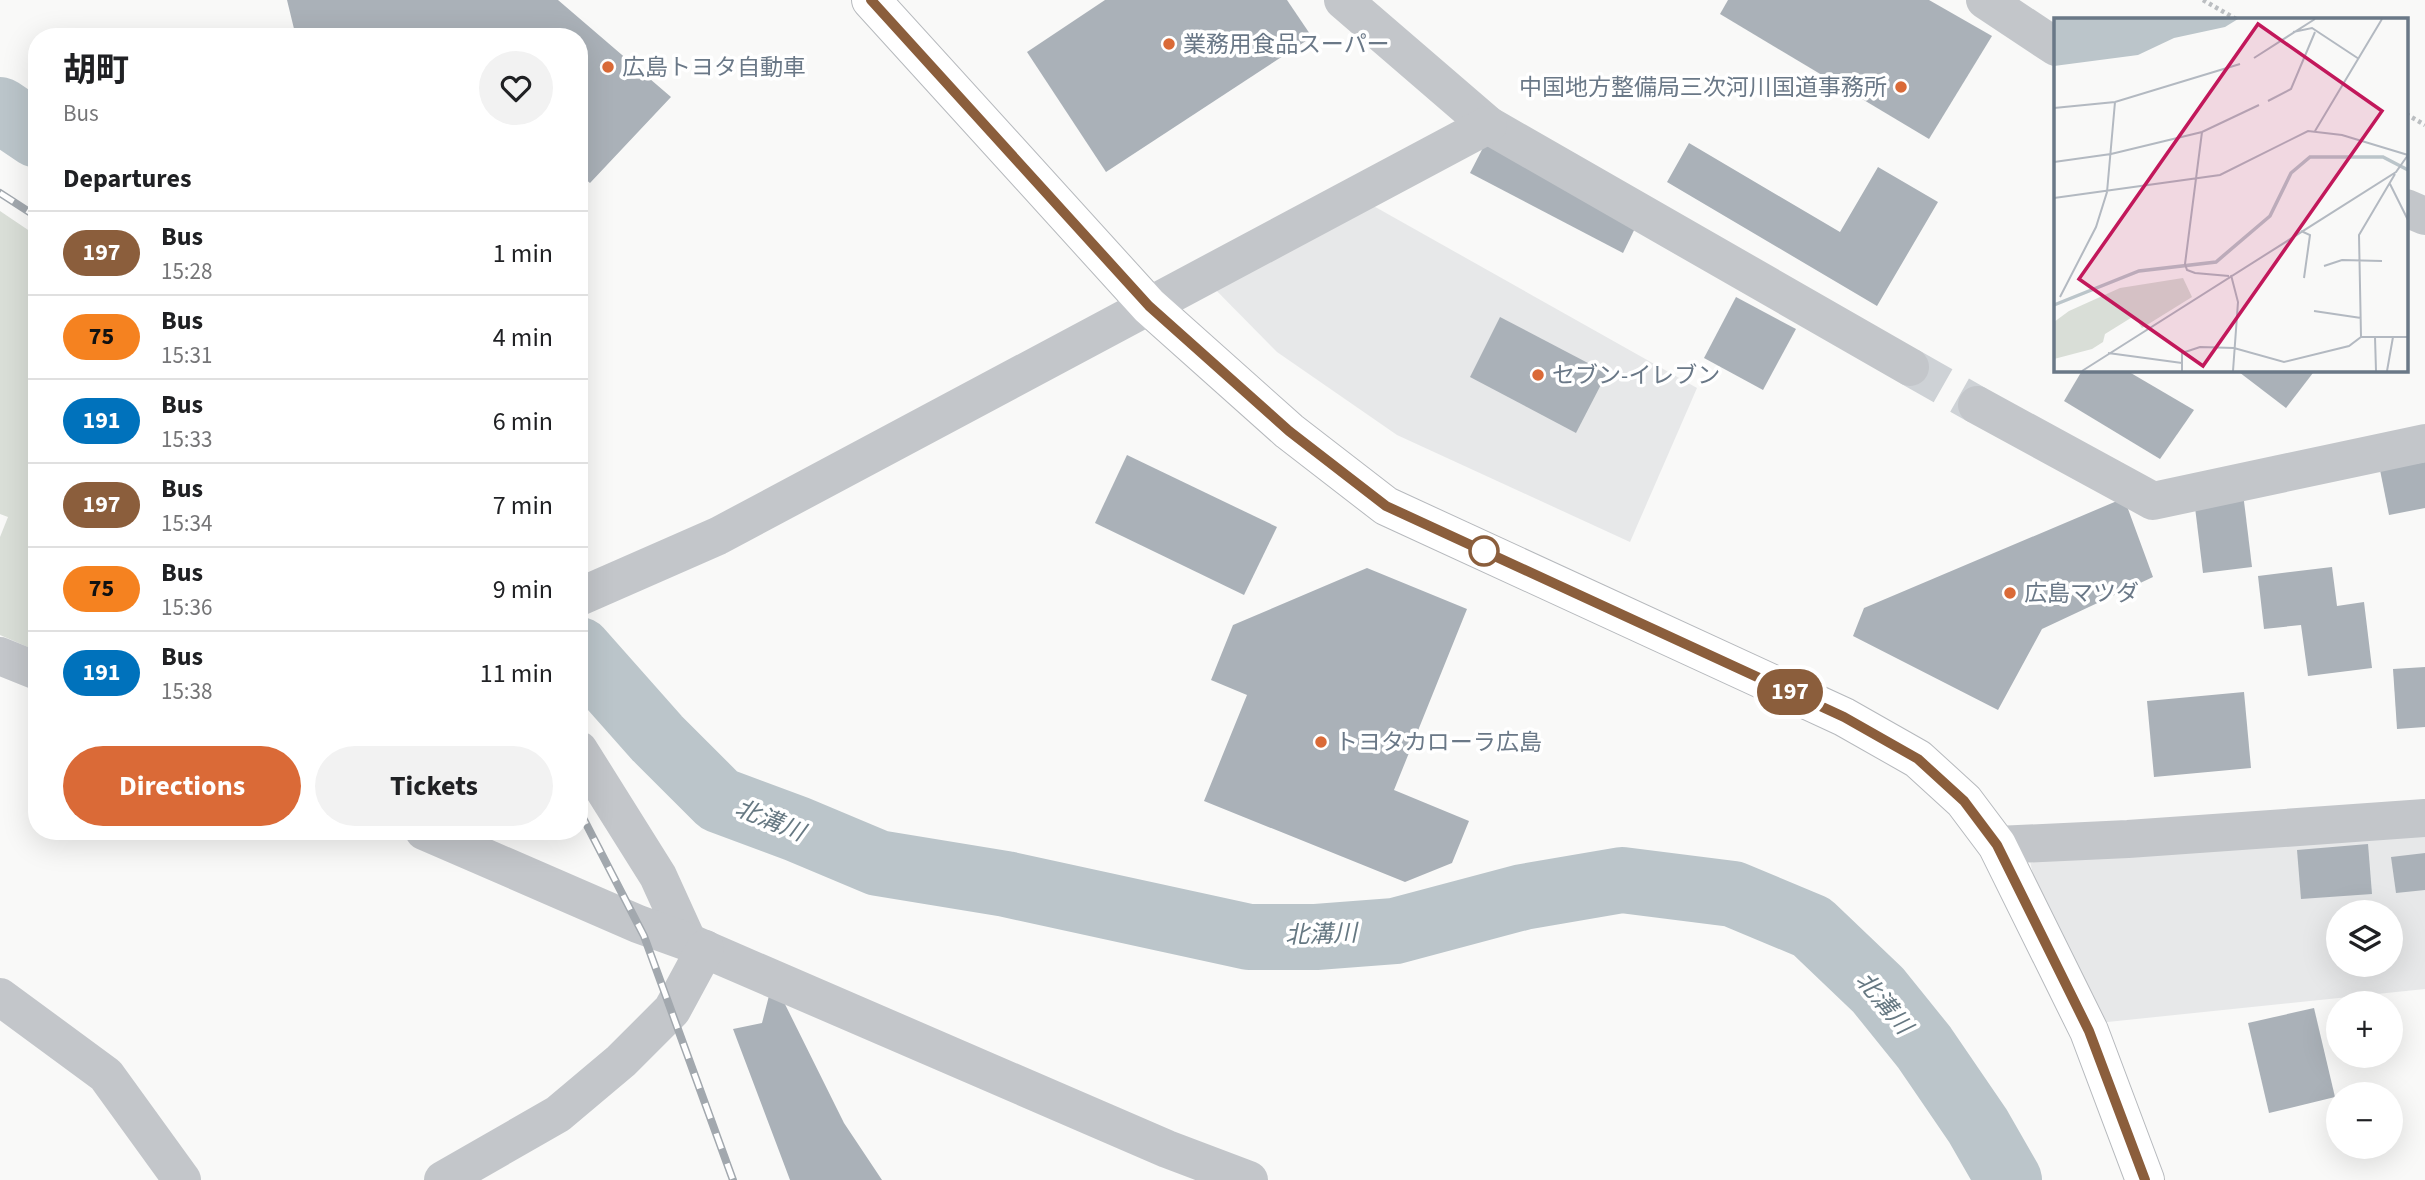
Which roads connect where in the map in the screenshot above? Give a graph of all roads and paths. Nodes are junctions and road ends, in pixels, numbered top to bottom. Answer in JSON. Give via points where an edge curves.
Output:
{"nodes":[{"id":1,"x":871,"y":0,"type":"edge"},
{"id":2,"x":1343,"y":0,"type":"edge"},
{"id":3,"x":1985,"y":0,"type":"edge"},
{"id":4,"x":2203,"y":0,"type":"edge"},
{"id":5,"x":2234,"y":18,"type":"edge"},
{"id":6,"x":2054,"y":46,"type":"edge"},
{"id":7,"x":2408,"y":115,"type":"edge"},
{"id":8,"x":1488,"y":125,"type":"junction"},
{"id":9,"x":2425,"y":125,"type":"edge"},
{"id":10,"x":2408,"y":209,"type":"edge"},
{"id":11,"x":2425,"y":216,"type":"edge"},
{"id":12,"x":1149,"y":306,"type":"junction"},
{"id":13,"x":1910,"y":366,"type":"tunnel mouth"},
{"id":14,"x":1977,"y":405,"type":"tunnel mouth"},
{"id":15,"x":2425,"y":443,"type":"edge"},
{"id":16,"x":588,"y":593,"type":"edge"},
{"id":17,"x":0,"y":656,"type":"edge"},
{"id":18,"x":28,"y":667,"type":"edge"},
{"id":19,"x":588,"y":764,"type":"edge"},
{"id":20,"x":2425,"y":818,"type":"edge"},
{"id":21,"x":445,"y":840,"type":"edge"},
{"id":22,"x":1997,"y":845,"type":"junction"},
{"id":23,"x":696,"y":946,"type":"junction"},
{"id":24,"x":0,"y":997,"type":"edge"},
{"id":25,"x":182,"y":1180,"type":"edge"},
{"id":26,"x":443,"y":1180,"type":"edge"},
{"id":27,"x":1249,"y":1180,"type":"edge"},
{"id":28,"x":2145,"y":1180,"type":"edge"}],
"edges":[{"from":1,"to":12,"type":"highway"},
{"from":2,"to":8,"type":"street"},
{"from":3,"to":6,"type":"street"},
{"from":4,"to":5,"type":"path"},
{"from":7,"to":9,"type":"path"},
{"from":8,"to":12,"type":"street"},
{"from":8,"to":13,"type":"street"},
{"from":10,"to":11,"type":"street"},
{"from":12,"to":16,"type":"street","via":[[718,536]]},
{"from":12,"to":22,"type":"highway","via":[[1289,431],[1386,506],[1844,717],[1918,759],[1964,801]]},
{"from":14,"to":15,"type":"street","via":[[2152,502]]},
{"from":17,"to":18,"type":"street"},
{"from":19,"to":23,"type":"street"},
{"from":20,"to":22,"type":"street"},
{"from":21,"to":23,"type":"street"},
{"from":22,"to":28,"type":"highway","via":[[2089,1031]]},
{"from":23,"to":26,"type":"street","via":[[672,1010],[621,1061],[558,1114]]},
{"from":23,"to":27,"type":"street"},
{"from":24,"to":25,"type":"street","via":[[106,1075]]}]}
